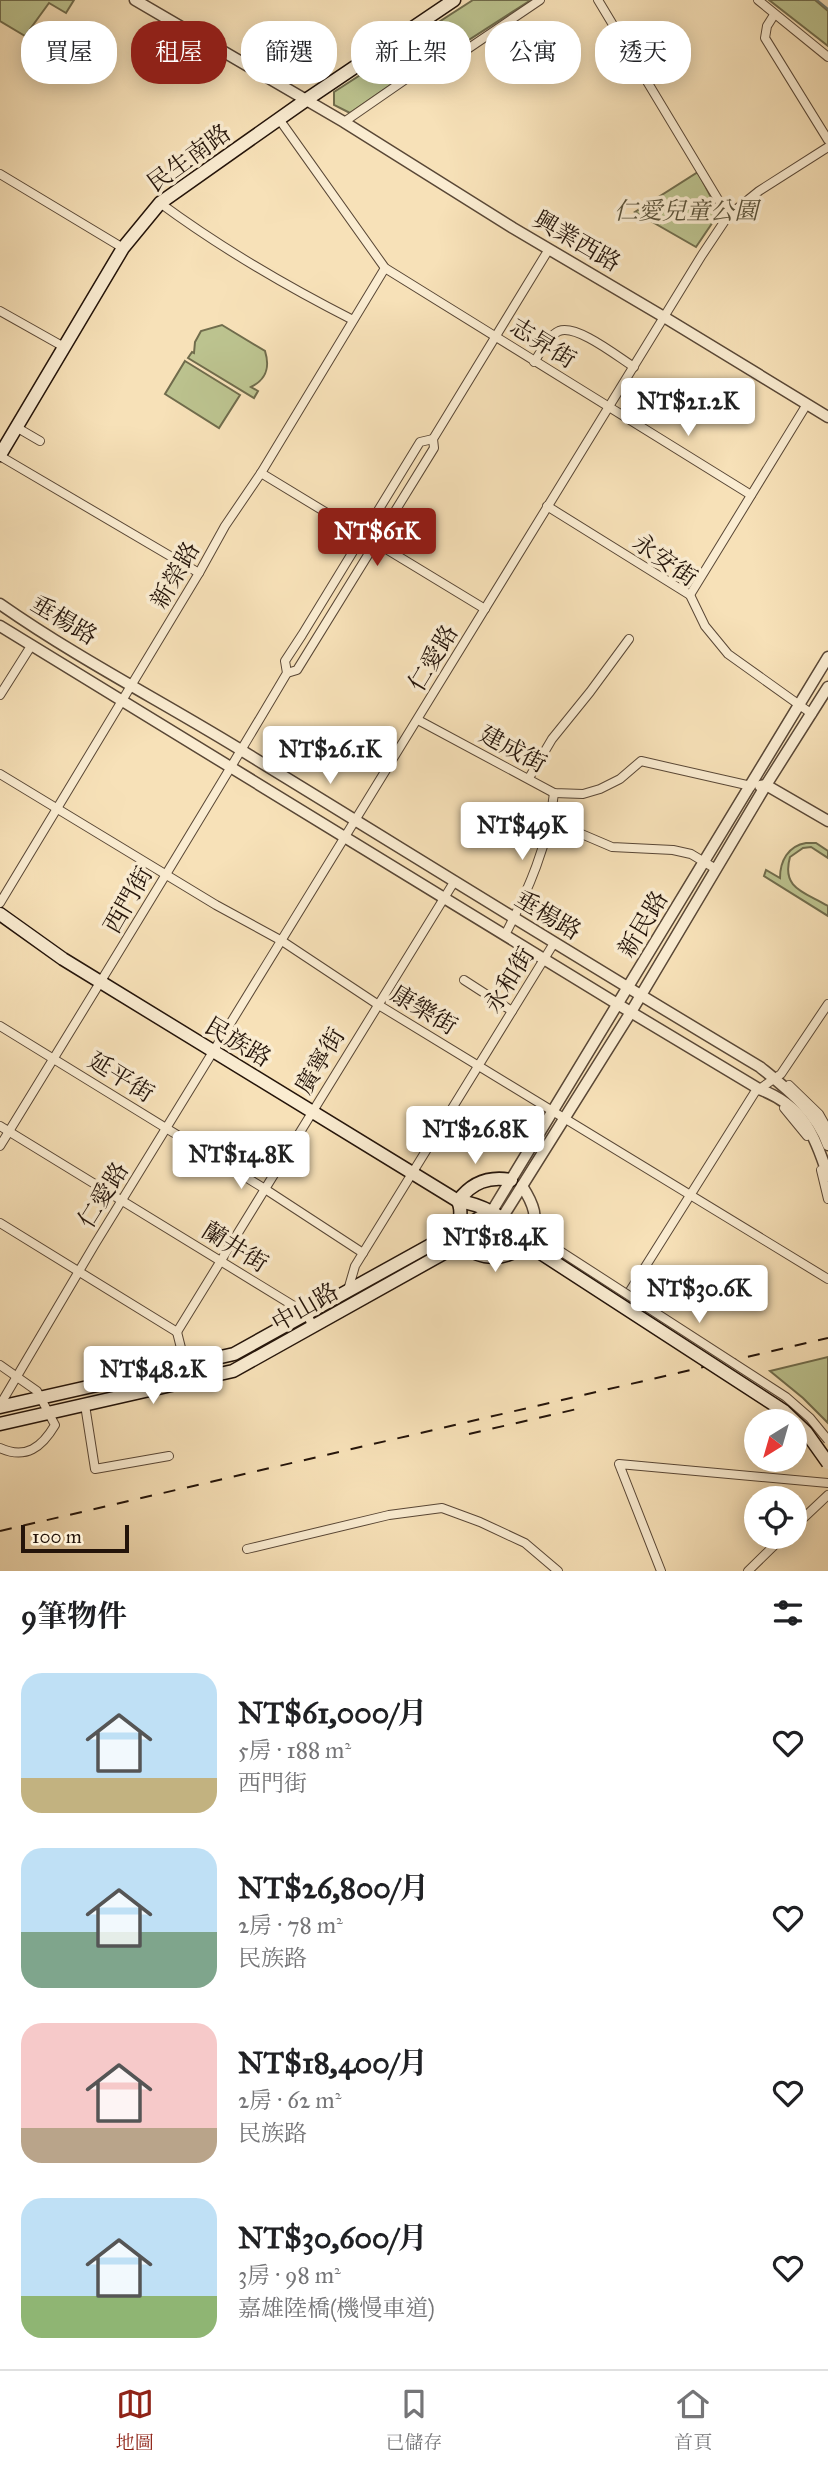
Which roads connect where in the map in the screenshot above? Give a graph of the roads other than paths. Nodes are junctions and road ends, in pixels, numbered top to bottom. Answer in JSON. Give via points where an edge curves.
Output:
{"nodes":[{"id":1,"x":135,"y":0,"type":"edge"},
{"id":2,"x":454,"y":0,"type":"edge"},
{"id":3,"x":540,"y":0,"type":"edge"},
{"id":4,"x":598,"y":0,"type":"edge"},
{"id":5,"x":758,"y":0,"type":"edge"},
{"id":6,"x":774,"y":15,"type":"junction"},
{"id":7,"x":423,"y":21,"type":"edge"},
{"id":8,"x":471,"y":47,"type":"edge"},
{"id":9,"x":828,"y":57,"type":"edge"},
{"id":10,"x":351,"y":70,"type":"edge"},
{"id":11,"x":399,"y":84,"type":"edge"},
{"id":12,"x":306,"y":100,"type":"junction"},
{"id":13,"x":279,"y":119,"type":"junction"},
{"id":14,"x":344,"y":122,"type":"junction"},
{"id":15,"x":828,"y":140,"type":"edge"},
{"id":16,"x":828,"y":147,"type":"edge"},
{"id":17,"x":0,"y":174,"type":"edge"},
{"id":18,"x":160,"y":203,"type":"junction"},
{"id":19,"x":728,"y":216,"type":"junction"},
{"id":20,"x":123,"y":248,"type":"junction"},
{"id":21,"x":549,"y":249,"type":"junction"},
{"id":22,"x":385,"y":268,"type":"junction"},
{"id":23,"x":0,"y":311,"type":"edge"},
{"id":24,"x":664,"y":317,"type":"junction"},
{"id":25,"x":353,"y":320,"type":"junction"},
{"id":26,"x":496,"y":336,"type":"junction"},
{"id":27,"x":64,"y":347,"type":"junction"},
{"id":28,"x":534,"y":362,"type":"junction"},
{"id":29,"x":634,"y":367,"type":"junction"},
{"id":30,"x":807,"y":404,"type":"junction"},
{"id":31,"x":609,"y":405,"type":"junction"},
{"id":32,"x":828,"y":417,"type":"edge"},
{"id":33,"x":16,"y":427,"type":"junction"},
{"id":34,"x":433,"y":439,"type":"junction"},
{"id":35,"x":40,"y":440,"type":"dead end"},
{"id":36,"x":0,"y":456,"type":"edge"},
{"id":37,"x":261,"y":473,"type":"junction"},
{"id":38,"x":751,"y":495,"type":"junction"},
{"id":39,"x":547,"y":506,"type":"junction"},
{"id":40,"x":362,"y":536,"type":"junction"},
{"id":41,"x":375,"y":543,"type":"junction"},
{"id":42,"x":199,"y":573,"type":"junction"},
{"id":43,"x":690,"y":595,"type":"junction"},
{"id":44,"x":0,"y":604,"type":"edge"},
{"id":45,"x":485,"y":610,"type":"junction"},
{"id":46,"x":0,"y":626,"type":"edge"},
{"id":47,"x":629,"y":639,"type":"dead end"},
{"id":48,"x":31,"y":646,"type":"junction"},
{"id":49,"x":828,"y":657,"type":"edge"},
{"id":50,"x":287,"y":673,"type":"junction"},
{"id":51,"x":132,"y":684,"type":"junction"},
{"id":52,"x":828,"y":687,"type":"edge"},
{"id":53,"x":0,"y":695,"type":"edge"},
{"id":54,"x":122,"y":701,"type":"junction"},
{"id":55,"x":799,"y":706,"type":"junction"},
{"id":56,"x":812,"y":714,"type":"junction"},
{"id":57,"x":418,"y":720,"type":"junction"},
{"id":58,"x":241,"y":750,"type":"junction"},
{"id":59,"x":232,"y":767,"type":"junction"},
{"id":60,"x":0,"y":774,"type":"edge"},
{"id":61,"x":529,"y":778,"type":"junction"},
{"id":62,"x":766,"y":785,"type":"junction"},
{"id":63,"x":751,"y":786,"type":"junction"},
{"id":64,"x":554,"y":793,"type":"junction"},
{"id":65,"x":57,"y":809,"type":"junction"},
{"id":66,"x":357,"y":821,"type":"junction"},
{"id":67,"x":551,"y":821,"type":"junction"},
{"id":68,"x":828,"y":821,"type":"edge"},
{"id":69,"x":346,"y":838,"type":"junction"},
{"id":70,"x":705,"y":862,"type":"junction"},
{"id":71,"x":716,"y":869,"type":"junction"},
{"id":72,"x":165,"y":874,"type":"junction"},
{"id":73,"x":454,"y":882,"type":"junction"},
{"id":74,"x":444,"y":898,"type":"junction"},
{"id":75,"x":0,"y":903,"type":"edge"},
{"id":76,"x":0,"y":914,"type":"edge"},
{"id":77,"x":513,"y":919,"type":"junction"},
{"id":78,"x":505,"y":935,"type":"junction"},
{"id":79,"x":282,"y":941,"type":"junction"},
{"id":80,"x":554,"y":943,"type":"junction"},
{"id":81,"x":544,"y":959,"type":"junction"},
{"id":82,"x":464,"y":980,"type":"dead end"},
{"id":83,"x":102,"y":983,"type":"junction"},
{"id":84,"x":629,"y":988,"type":"junction"},
{"id":85,"x":641,"y":996,"type":"junction"},
{"id":86,"x":377,"y":1004,"type":"junction"},
{"id":87,"x":828,"y":1004,"type":"edge"},
{"id":88,"x":619,"y":1005,"type":"junction"},
{"id":89,"x":512,"y":1011,"type":"junction"},
{"id":90,"x":631,"y":1012,"type":"junction"},
{"id":91,"x":0,"y":1026,"type":"edge"},
{"id":92,"x":214,"y":1052,"type":"junction"},
{"id":93,"x":53,"y":1058,"type":"junction"},
{"id":94,"x":478,"y":1065,"type":"junction"},
{"id":95,"x":775,"y":1078,"type":"junction"},
{"id":96,"x":760,"y":1089,"type":"junction"},
{"id":97,"x":782,"y":1092,"type":"junction"},
{"id":98,"x":313,"y":1111,"type":"junction"},
{"id":99,"x":559,"y":1114,"type":"junction"},
{"id":100,"x":0,"y":1126,"type":"edge"},
{"id":101,"x":167,"y":1128,"type":"junction"},
{"id":102,"x":828,"y":1130,"type":"edge"},
{"id":103,"x":9,"y":1132,"type":"junction"},
{"id":104,"x":828,"y":1145,"type":"edge"},
{"id":105,"x":0,"y":1146,"type":"edge"},
{"id":106,"x":413,"y":1172,"type":"junction"},
{"id":107,"x":828,"y":1176,"type":"edge"},
{"id":108,"x":517,"y":1183,"type":"junction"},
{"id":109,"x":265,"y":1189,"type":"junction"},
{"id":110,"x":690,"y":1194,"type":"junction"},
{"id":111,"x":828,"y":1199,"type":"edge"},
{"id":112,"x":123,"y":1200,"type":"junction"},
{"id":113,"x":458,"y":1201,"type":"junction"},
{"id":114,"x":494,"y":1218,"type":"junction"},
{"id":115,"x":0,"y":1223,"type":"edge"},
{"id":116,"x":451,"y":1235,"type":"junction"},
{"id":117,"x":463,"y":1245,"type":"junction"},
{"id":118,"x":536,"y":1246,"type":"junction"},
{"id":119,"x":363,"y":1253,"type":"junction"},
{"id":120,"x":221,"y":1261,"type":"junction"},
{"id":121,"x":79,"y":1272,"type":"junction"},
{"id":122,"x":828,"y":1279,"type":"edge"},
{"id":123,"x":348,"y":1290,"type":"junction"},
{"id":124,"x":630,"y":1291,"type":"dead end"},
{"id":125,"x":352,"y":1304,"type":"junction"},
{"id":126,"x":307,"y":1314,"type":"junction"},
{"id":127,"x":313,"y":1326,"type":"junction"},
{"id":128,"x":177,"y":1332,"type":"junction"},
{"id":129,"x":0,"y":1365,"type":"edge"},
{"id":130,"x":187,"y":1365,"type":"junction"},
{"id":131,"x":17,"y":1375,"type":"junction"},
{"id":132,"x":189,"y":1380,"type":"junction"},
{"id":133,"x":41,"y":1398,"type":"junction"},
{"id":134,"x":85,"y":1405,"type":"junction"},
{"id":135,"x":0,"y":1406,"type":"edge"},
{"id":136,"x":770,"y":1409,"type":"edge"},
{"id":137,"x":50,"y":1415,"type":"junction"},
{"id":138,"x":0,"y":1424,"type":"edge"},
{"id":139,"x":828,"y":1440,"type":"edge"},
{"id":140,"x":807,"y":1443,"type":"edge"},
{"id":141,"x":0,"y":1448,"type":"edge"},
{"id":142,"x":828,"y":1449,"type":"edge"},
{"id":143,"x":169,"y":1456,"type":"dead end"},
{"id":144,"x":828,"y":1463,"type":"edge"},
{"id":145,"x":828,"y":1473,"type":"edge"},
{"id":146,"x":828,"y":1483,"type":"edge"},
{"id":147,"x":828,"y":1495,"type":"edge"},
{"id":148,"x":807,"y":1515,"type":"edge"},
{"id":149,"x":247,"y":1549,"type":"dead end"},
{"id":150,"x":771,"y":1549,"type":"edge"},
{"id":151,"x":558,"y":1571,"type":"edge"},
{"id":152,"x":661,"y":1571,"type":"edge"},
{"id":153,"x":748,"y":1571,"type":"edge"}],
"edges":[{"from":1,"to":12,"type":"street","name":"興業西路"},
{"from":2,"to":7,"type":"main road","name":"民生南路"},
{"from":3,"to":8,"type":"street"},
{"from":4,"to":19,"type":"street"},
{"from":5,"to":6,"type":"street"},
{"from":6,"to":9,"type":"street"},
{"from":6,"to":15,"type":"street","via":[[765,38]]},
{"from":10,"to":12,"type":"main road","name":"民生南路"},
{"from":11,"to":14,"type":"street"},
{"from":12,"to":13,"type":"main road","name":"民生南路"},
{"from":12,"to":14,"type":"street","name":"興業西路"},
{"from":13,"to":18,"type":"main road","name":"民生南路"},
{"from":13,"to":22,"type":"street"},
{"from":14,"to":21,"type":"street","name":"興業西路"},
{"from":16,"to":19,"type":"street","name":"仁愛路"},
{"from":17,"to":20,"type":"street"},
{"from":18,"to":20,"type":"main road","name":"民生南路"},
{"from":18,"to":25,"type":"street","via":[[291,289]]},
{"from":19,"to":24,"type":"street","name":"仁愛路"},
{"from":20,"to":27,"type":"main road","name":"民生南路"},
{"from":21,"to":24,"type":"street","name":"興業西路"},
{"from":21,"to":26,"type":"street","name":"西門街"},
{"from":22,"to":25,"type":"street","name":"新榮路"},
{"from":22,"to":26,"type":"street","name":"志昇街"},
{"from":23,"to":27,"type":"street"},
{"from":24,"to":29,"type":"street","name":"仁愛路"},
{"from":24,"to":30,"type":"street","name":"興業西路"},
{"from":25,"to":37,"type":"street","name":"新榮路"},
{"from":26,"to":28,"type":"street","name":"志昇街"},
{"from":26,"to":34,"type":"street","name":"西門街"},
{"from":27,"to":33,"type":"main road","name":"民生南路"},
{"from":28,"to":29,"type":"street","via":[[549,339],[567,330],[584,335]]},
{"from":28,"to":31,"type":"street","name":"志昇街"},
{"from":29,"to":31,"type":"street","name":"仁愛路"},
{"from":30,"to":32,"type":"street","name":"興業西路"},
{"from":30,"to":38,"type":"street"},
{"from":31,"to":38,"type":"street","name":"志昇街"},
{"from":31,"to":39,"type":"street","name":"仁愛路"},
{"from":33,"to":35,"type":"street"},
{"from":33,"to":36,"type":"main road","name":"民生南路"},
{"from":34,"to":40,"type":"street","name":"西門街","via":[[420,442]]},
{"from":34,"to":41,"type":"street","name":"西門街","via":[[434,448]]},
{"from":36,"to":42,"type":"street"},
{"from":37,"to":40,"type":"street"},
{"from":37,"to":42,"type":"street","name":"新榮路"},
{"from":38,"to":43,"type":"street"},
{"from":39,"to":43,"type":"street","name":"永安街"},
{"from":39,"to":45,"type":"street","name":"仁愛路"},
{"from":40,"to":41,"type":"street"},
{"from":40,"to":50,"type":"street","name":"西門街","via":[[285,661]]},
{"from":41,"to":45,"type":"street"},
{"from":41,"to":50,"type":"street","name":"西門街","via":[[296,670]]},
{"from":42,"to":51,"type":"street","name":"新榮路"},
{"from":43,"to":55,"type":"street","name":"永安街","via":[[705,626],[728,654]]},
{"from":44,"to":51,"type":"street","name":"垂楊路"},
{"from":45,"to":57,"type":"street","name":"仁愛路"},
{"from":46,"to":48,"type":"street","name":"垂楊路"},
{"from":47,"to":61,"type":"street","via":[[552,739]]},
{"from":48,"to":53,"type":"street"},
{"from":48,"to":54,"type":"street","name":"垂楊路"},
{"from":49,"to":55,"type":"street","name":"新民路"},
{"from":50,"to":58,"type":"street","name":"西門街"},
{"from":51,"to":54,"type":"street","name":"新榮路"},
{"from":51,"to":58,"type":"street","name":"垂楊路"},
{"from":52,"to":56,"type":"street","name":"新民路"},
{"from":54,"to":59,"type":"street","name":"垂楊路"},
{"from":54,"to":65,"type":"street","name":"新榮路"},
{"from":55,"to":56,"type":"street","name":"永安街"},
{"from":55,"to":63,"type":"street","name":"新民路"},
{"from":56,"to":62,"type":"street","name":"新民路"},
{"from":57,"to":61,"type":"street","name":"建成街"},
{"from":57,"to":66,"type":"street","name":"仁愛路"},
{"from":58,"to":59,"type":"street","name":"西門街"},
{"from":58,"to":66,"type":"street","name":"垂楊路"},
{"from":59,"to":69,"type":"street","name":"垂楊路"},
{"from":59,"to":72,"type":"street","name":"西門街"},
{"from":60,"to":65,"type":"street","name":"康樂街"},
{"from":61,"to":64,"type":"street","name":"建成街"},
{"from":62,"to":63,"type":"street"},
{"from":62,"to":68,"type":"street"},
{"from":62,"to":71,"type":"street","name":"新民路"},
{"from":63,"to":64,"type":"street","name":"建成街","via":[[641,761],[600,789],[583,794]]},
{"from":63,"to":70,"type":"street","name":"新民路"},
{"from":64,"to":67,"type":"street"},
{"from":65,"to":72,"type":"street","name":"康樂街"},
{"from":65,"to":75,"type":"street","name":"新榮路"},
{"from":66,"to":69,"type":"street","name":"仁愛路"},
{"from":66,"to":73,"type":"street","name":"垂楊路"},
{"from":67,"to":70,"type":"street","via":[[612,847],[673,850]]},
{"from":67,"to":77,"type":"street"},
{"from":69,"to":74,"type":"street","name":"垂楊路"},
{"from":69,"to":79,"type":"street","name":"仁愛路"},
{"from":70,"to":71,"type":"street"},
{"from":70,"to":84,"type":"street","name":"新民路"},
{"from":71,"to":85,"type":"street","name":"新民路"},
{"from":72,"to":79,"type":"street","name":"康樂街"},
{"from":72,"to":83,"type":"street","name":"西門街"},
{"from":73,"to":74,"type":"street","name":"廣寧街"},
{"from":73,"to":77,"type":"street","name":"垂楊路"},
{"from":74,"to":78,"type":"street","name":"垂楊路"},
{"from":74,"to":86,"type":"street","name":"廣寧街"},
{"from":76,"to":83,"type":"main road","name":"民族路"},
{"from":77,"to":78,"type":"street"},
{"from":77,"to":80,"type":"street","name":"垂楊路"},
{"from":78,"to":81,"type":"street","name":"垂楊路"},
{"from":79,"to":86,"type":"street","name":"康樂街"},
{"from":79,"to":92,"type":"street","name":"仁愛路"},
{"from":80,"to":81,"type":"street","name":"永和街"},
{"from":80,"to":84,"type":"street","name":"垂楊路"},
{"from":81,"to":88,"type":"street","name":"垂楊路"},
{"from":81,"to":89,"type":"street","name":"永和街"},
{"from":82,"to":89,"type":"street"},
{"from":83,"to":92,"type":"main road","name":"民族路"},
{"from":83,"to":93,"type":"street","name":"西門街"},
{"from":84,"to":85,"type":"street","name":"垂楊路"},
{"from":84,"to":88,"type":"street","name":"新民路"},
{"from":85,"to":90,"type":"street","name":"新民路"},
{"from":85,"to":95,"type":"street","name":"垂楊路"},
{"from":86,"to":94,"type":"street","name":"康樂街"},
{"from":86,"to":98,"type":"street","name":"廣寧街"},
{"from":87,"to":95,"type":"street"},
{"from":88,"to":90,"type":"street","name":"垂楊路"},
{"from":88,"to":99,"type":"street","name":"新民路"},
{"from":89,"to":94,"type":"street","name":"永和街"},
{"from":90,"to":96,"type":"street","name":"垂楊路"},
{"from":90,"to":99,"type":"street","name":"新民路"},
{"from":91,"to":93,"type":"street","name":"延平街"},
{"from":92,"to":98,"type":"main road","name":"民族路"},
{"from":92,"to":101,"type":"street","name":"仁愛路"},
{"from":93,"to":101,"type":"street","name":"延平街"},
{"from":93,"to":103,"type":"street","name":"西門街"},
{"from":94,"to":99,"type":"street","name":"康樂街"},
{"from":94,"to":106,"type":"street","name":"永和街"},
{"from":95,"to":96,"type":"street"},
{"from":95,"to":97,"type":"street","name":"垂楊路"},
{"from":96,"to":97,"type":"street","name":"垂楊路"},
{"from":96,"to":110,"type":"street"},
{"from":97,"to":102,"type":"street","via":[[819,1114]]},
{"from":97,"to":104,"type":"street","via":[[815,1120]]},
{"from":97,"to":107,"type":"street","via":[[811,1129]]},
{"from":97,"to":111,"type":"street","via":[[790,1114],[810,1141]]},
{"from":98,"to":106,"type":"main road","name":"民族路"},
{"from":98,"to":109,"type":"street","name":"廣寧街"},
{"from":99,"to":108,"type":"street","name":"新民路"},
{"from":99,"to":110,"type":"street","name":"康樂街"},
{"from":100,"to":103,"type":"street","name":"蘭井街"},
{"from":101,"to":109,"type":"street","name":"延平街"},
{"from":101,"to":112,"type":"street","name":"仁愛路"},
{"from":103,"to":105,"type":"street","name":"西門街"},
{"from":103,"to":112,"type":"street","name":"蘭井街"},
{"from":106,"to":113,"type":"main road","name":"民族路"},
{"from":106,"to":119,"type":"street","name":"永和街"},
{"from":108,"to":113,"type":"main road","via":[[495,1178],[479,1182]]},
{"from":108,"to":114,"type":"street","name":"新民路"},
{"from":108,"to":118,"type":"street","via":[[534,1212]]},
{"from":109,"to":119,"type":"street","name":"延平街"},
{"from":109,"to":120,"type":"street","name":"廣寧街"},
{"from":110,"to":122,"type":"street","name":"康樂街"},
{"from":110,"to":124,"type":"street"},
{"from":112,"to":120,"type":"street","name":"蘭井街"},
{"from":112,"to":121,"type":"street","name":"仁愛路"},
{"from":113,"to":114,"type":"main road","name":"民族路"},
{"from":113,"to":116,"type":"main road","via":[[460,1218]]},
{"from":114,"to":116,"type":"main road","name":"中山路"},
{"from":114,"to":117,"type":"main road","name":"中山路"},
{"from":114,"to":118,"type":"main road","name":"民族路"},
{"from":115,"to":121,"type":"street"},
{"from":116,"to":123,"type":"main road","name":"中山路"},
{"from":117,"to":118,"type":"main road","via":[[476,1254],[499,1257]]},
{"from":117,"to":125,"type":"main road","name":"中山路"},
{"from":118,"to":136,"type":"street","bridge":true},
{"from":118,"to":139,"type":"street","bridge":true,"via":[[786,1397]]},
{"from":118,"to":142,"type":"main road","bridge":true,"via":[[777,1397]]},
{"from":118,"to":144,"type":"main road","bridge":true,"via":[[784,1411]]},
{"from":119,"to":123,"type":"street","name":"永和街"},
{"from":120,"to":126,"type":"street","name":"蘭井街"},
{"from":120,"to":128,"type":"street","name":"廣寧街"},
{"from":121,"to":128,"type":"street"},
{"from":121,"to":131,"type":"street","name":"仁愛路"},
{"from":123,"to":125,"type":"main road"},
{"from":123,"to":126,"type":"main road","name":"中山路"},
{"from":125,"to":127,"type":"main road","name":"中山路"},
{"from":126,"to":127,"type":"street"},
{"from":126,"to":130,"type":"main road","name":"中山路","via":[[234,1354]]},
{"from":127,"to":132,"type":"main road","name":"中山路","via":[[233,1371]]},
{"from":128,"to":130,"type":"street"},
{"from":129,"to":131,"type":"street"},
{"from":130,"to":132,"type":"street"},
{"from":130,"to":133,"type":"main road","name":"中山路"},
{"from":131,"to":133,"type":"street"},
{"from":131,"to":135,"type":"street","name":"仁愛路"},
{"from":132,"to":134,"type":"main road","name":"中山路"},
{"from":133,"to":135,"type":"main road","name":"中山路"},
{"from":133,"to":137,"type":"street"},
{"from":134,"to":137,"type":"main road","name":"中山路"},
{"from":134,"to":143,"type":"street","via":[[95,1469]]},
{"from":137,"to":138,"type":"main road","name":"中山路"},
{"from":137,"to":141,"type":"street","via":[[55,1424],[39,1447],[29,1452]]},
{"from":140,"to":145,"type":"street","bridge":true},
{"from":146,"to":152,"type":"street","via":[[619,1464]]},
{"from":147,"to":148,"type":"street"},
{"from":149,"to":151,"type":"street","via":[[389,1515],[442,1508],[525,1543]]},
{"from":150,"to":153,"type":"street"}]}
